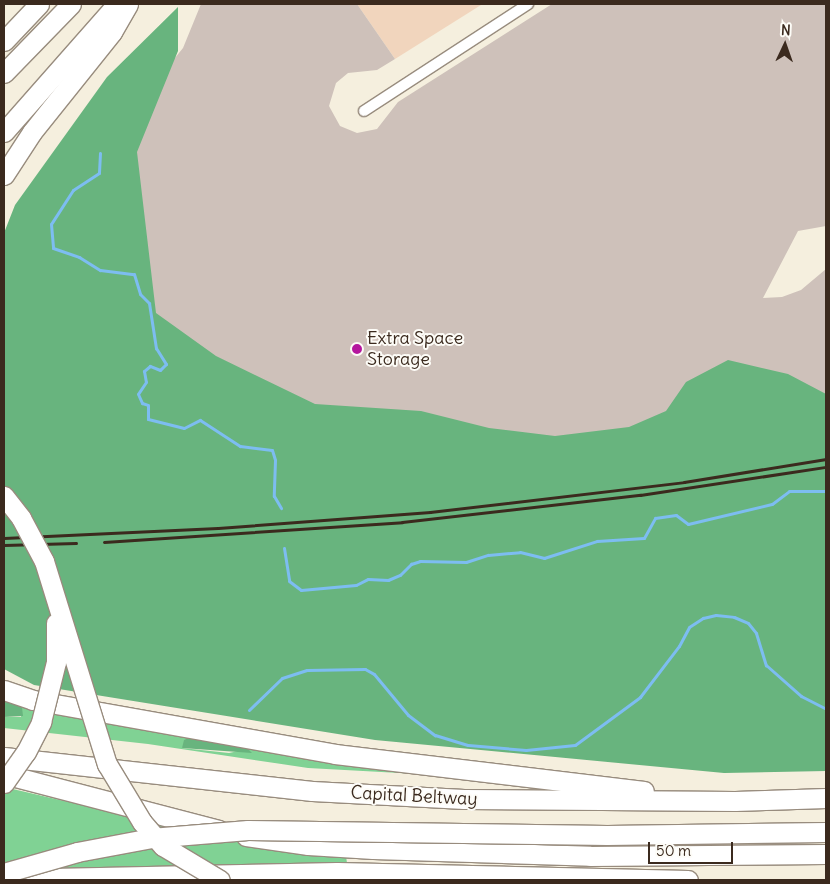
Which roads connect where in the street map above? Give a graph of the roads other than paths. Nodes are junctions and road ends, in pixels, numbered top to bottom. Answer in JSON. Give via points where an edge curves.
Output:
{"nodes":[{"id":1,"x":39,"y":4,"type":"edge"},
{"id":2,"x":71,"y":4,"type":"edge"},
{"id":3,"x":117,"y":4,"type":"edge"},
{"id":4,"x":128,"y":4,"type":"edge"},
{"id":5,"x":528,"y":4,"type":"edge"},
{"id":6,"x":4,"y":40,"type":"edge"},
{"id":7,"x":4,"y":73,"type":"edge"},
{"id":8,"x":364,"y":111,"type":"dead end"},
{"id":9,"x":4,"y":132,"type":"edge"},
{"id":10,"x":4,"y":175,"type":"edge"},
{"id":11,"x":4,"y":496,"type":"edge"},
{"id":12,"x":53,"y":588,"type":"junction"},
{"id":13,"x":4,"y":690,"type":"edge"},
{"id":14,"x":4,"y":757,"type":"edge"},
{"id":15,"x":4,"y":774,"type":"edge"},
{"id":16,"x":4,"y":783,"type":"edge"},
{"id":17,"x":826,"y":798,"type":"edge"},
{"id":18,"x":735,"y":801,"type":"junction"},
{"id":19,"x":826,"y":832,"type":"edge"},
{"id":20,"x":826,"y":854,"type":"edge"},
{"id":21,"x":4,"y":873,"type":"edge"},
{"id":22,"x":4,"y":879,"type":"edge"},
{"id":23,"x":220,"y":880,"type":"edge"},
{"id":24,"x":688,"y":880,"type":"edge"}],
"edges":[{"from":1,"to":6,"type":"highway"},
{"from":2,"to":7,"type":"highway"},
{"from":3,"to":9,"type":"highway"},
{"from":4,"to":10,"type":"highway","via":[[112,32],[32,132]]},
{"from":5,"to":8,"type":"street"},
{"from":11,"to":12,"type":"highway","bridge":true,"via":[[34,539]]},
{"from":12,"to":16,"type":"highway","bridge":true,"via":[[56,654],[51,691],[41,722],[26,752]]},
{"from":12,"to":23,"type":"highway","bridge":true,"via":[[94,732],[126,799],[163,846]]},
{"from":13,"to":18,"type":"highway","via":[[33,700],[335,754]]},
{"from":14,"to":18,"type":"highway","name":"Capital Beltway","via":[[312,791],[464,799]]},
{"from":15,"to":20,"type":"highway","via":[[196,826],[308,845],[590,856]]},
{"from":17,"to":18,"type":"highway","name":"Capital Beltway"},
{"from":19,"to":21,"type":"highway","bridge":true,"via":[[607,834],[248,830],[150,838],[77,852]]},
{"from":22,"to":24,"type":"highway","via":[[337,872]]}]}
